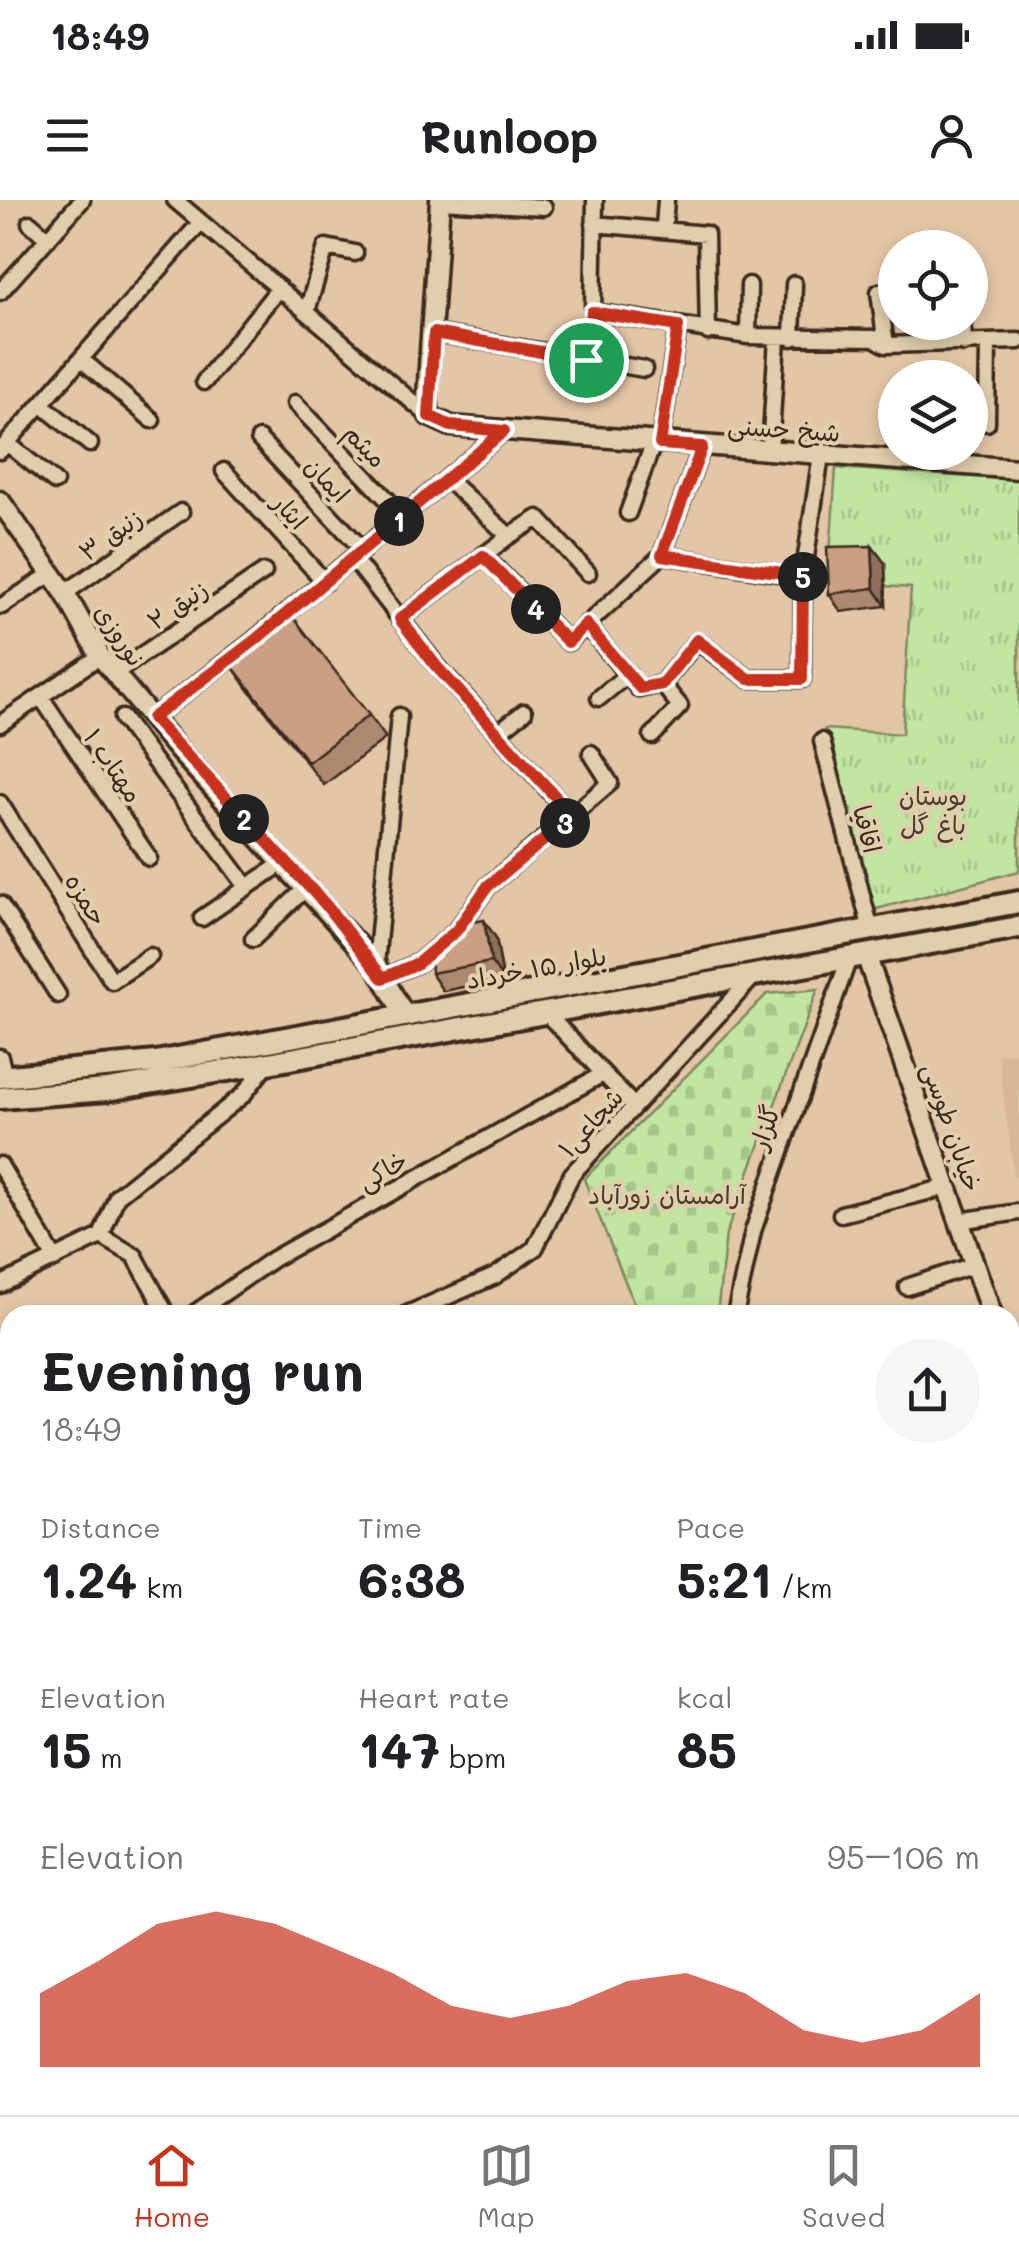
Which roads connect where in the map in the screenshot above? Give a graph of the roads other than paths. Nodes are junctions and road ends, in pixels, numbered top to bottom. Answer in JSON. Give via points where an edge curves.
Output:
{"nodes":[{"id":1,"x":82,"y":200,"type":"edge"},
{"id":2,"x":440,"y":200,"type":"edge"},
{"id":3,"x":595,"y":200,"type":"edge"},
{"id":4,"x":666,"y":200,"type":"edge"},
{"id":5,"x":183,"y":201,"type":"edge"},
{"id":6,"x":544,"y":207,"type":"dead end"},
{"id":7,"x":30,"y":223,"type":"dead end"},
{"id":8,"x":200,"y":223,"type":"junction"},
{"id":9,"x":594,"y":224,"type":"junction"},
{"id":10,"x":664,"y":227,"type":"junction"},
{"id":11,"x":48,"y":239,"type":"junction"},
{"id":12,"x":355,"y":253,"type":"dead end"},
{"id":13,"x":794,"y":284,"type":"dead end"},
{"id":14,"x":749,"y":285,"type":"dead end"},
{"id":15,"x":279,"y":288,"type":"junction"},
{"id":16,"x":1,"y":290,"type":"edge"},
{"id":17,"x":307,"y":311,"type":"junction"},
{"id":18,"x":592,"y":312,"type":"junction"},
{"id":19,"x":678,"y":326,"type":"junction"},
{"id":20,"x":708,"y":332,"type":"junction"},
{"id":21,"x":434,"y":333,"type":"junction"},
{"id":22,"x":748,"y":336,"type":"junction"},
{"id":23,"x":784,"y":338,"type":"junction"},
{"id":24,"x":885,"y":340,"type":"edge"},
{"id":25,"x":964,"y":340,"type":"edge"},
{"id":26,"x":1019,"y":342,"type":"edge"},
{"id":27,"x":964,"y":344,"type":"junction"},
{"id":28,"x":988,"y":344,"type":"junction"},
{"id":29,"x":886,"y":346,"type":"junction"},
{"id":30,"x":81,"y":358,"type":"junction"},
{"id":31,"x":586,"y":360,"type":"junction"},
{"id":32,"x":988,"y":360,"type":"edge"},
{"id":33,"x":644,"y":369,"type":"dead end"},
{"id":34,"x":204,"y":382,"type":"dead end"},
{"id":35,"x":41,"y":404,"type":"junction"},
{"id":36,"x":295,"y":404,"type":"dead end"},
{"id":37,"x":429,"y":416,"type":"junction"},
{"id":38,"x":152,"y":420,"type":"dead end"},
{"id":39,"x":504,"y":431,"type":"junction"},
{"id":40,"x":259,"y":439,"type":"dead end"},
{"id":41,"x":90,"y":444,"type":"dead end"},
{"id":42,"x":657,"y":444,"type":"junction"},
{"id":43,"x":3,"y":447,"type":"edge"},
{"id":44,"x":702,"y":447,"type":"junction"},
{"id":45,"x":770,"y":452,"type":"junction"},
{"id":46,"x":820,"y":456,"type":"junction"},
{"id":47,"x":1019,"y":469,"type":"edge"},
{"id":48,"x":224,"y":471,"type":"dead end"},
{"id":49,"x":448,"y":480,"type":"junction"},
{"id":50,"x":55,"y":482,"type":"dead end"},
{"id":51,"x":0,"y":501,"type":"edge"},
{"id":52,"x":181,"y":512,"type":"dead end"},
{"id":53,"x":628,"y":513,"type":"dead end"},
{"id":54,"x":404,"y":517,"type":"junction"},
{"id":55,"x":509,"y":536,"type":"junction"},
{"id":56,"x":358,"y":554,"type":"junction"},
{"id":57,"x":662,"y":555,"type":"junction"},
{"id":58,"x":483,"y":556,"type":"junction"},
{"id":59,"x":264,"y":572,"type":"dead end"},
{"id":60,"x":588,"y":573,"type":"dead end"},
{"id":61,"x":51,"y":574,"type":"junction"},
{"id":62,"x":803,"y":576,"type":"junction"},
{"id":63,"x":325,"y":582,"type":"junction"},
{"id":64,"x":65,"y":593,"type":"junction"},
{"id":65,"x":2,"y":606,"type":"dead end"},
{"id":66,"x":400,"y":619,"type":"junction"},
{"id":67,"x":586,"y":624,"type":"junction"},
{"id":68,"x":100,"y":656,"type":"junction"},
{"id":69,"x":115,"y":673,"type":"junction"},
{"id":70,"x":628,"y":674,"type":"junction"},
{"id":71,"x":662,"y":684,"type":"junction"},
{"id":72,"x":40,"y":696,"type":"junction"},
{"id":73,"x":600,"y":698,"type":"dead end"},
{"id":74,"x":524,"y":712,"type":"dead end"},
{"id":75,"x":399,"y":716,"type":"dead end"},
{"id":76,"x":122,"y":718,"type":"dead end"},
{"id":77,"x":152,"y":718,"type":"junction"},
{"id":78,"x":0,"y":724,"type":"edge"},
{"id":79,"x":497,"y":733,"type":"junction"},
{"id":80,"x":652,"y":736,"type":"dead end"},
{"id":81,"x":822,"y":740,"type":"dead end"},
{"id":82,"x":591,"y":753,"type":"dead end"},
{"id":83,"x":0,"y":803,"type":"edge"},
{"id":84,"x":573,"y":816,"type":"junction"},
{"id":85,"x":149,"y":858,"type":"dead end"},
{"id":86,"x":284,"y":862,"type":"junction"},
{"id":87,"x":308,"y":886,"type":"junction"},
{"id":88,"x":246,"y":887,"type":"junction"},
{"id":89,"x":1019,"y":902,"type":"edge"},
{"id":90,"x":0,"y":904,"type":"edge"},
{"id":91,"x":202,"y":918,"type":"dead end"},
{"id":92,"x":1019,"y":927,"type":"edge"},
{"id":93,"x":871,"y":930,"type":"junction"},
{"id":94,"x":253,"y":939,"type":"dead end"},
{"id":95,"x":150,"y":956,"type":"dead end"},
{"id":96,"x":857,"y":957,"type":"junction"},
{"id":97,"x":380,"y":972,"type":"junction"},
{"id":98,"x":756,"y":975,"type":"junction"},
{"id":99,"x":58,"y":996,"type":"dead end"},
{"id":100,"x":491,"y":1000,"type":"junction"},
{"id":101,"x":546,"y":1013,"type":"junction"},
{"id":102,"x":405,"y":1016,"type":"junction"},
{"id":103,"x":496,"y":1022,"type":"junction"},
{"id":104,"x":268,"y":1063,"type":"junction"},
{"id":105,"x":602,"y":1075,"type":"junction"},
{"id":106,"x":1,"y":1077,"type":"edge"},
{"id":107,"x":634,"y":1106,"type":"junction"},
{"id":108,"x":0,"y":1165,"type":"edge"},
{"id":109,"x":947,"y":1187,"type":"junction"},
{"id":110,"x":1019,"y":1212,"type":"edge"},
{"id":111,"x":842,"y":1214,"type":"dead end"},
{"id":112,"x":959,"y":1221,"type":"junction"},
{"id":113,"x":101,"y":1236,"type":"junction"},
{"id":114,"x":54,"y":1259,"type":"junction"},
{"id":115,"x":974,"y":1265,"type":"junction"},
{"id":116,"x":0,"y":1285,"type":"edge"},
{"id":117,"x":907,"y":1287,"type":"dead end"},
{"id":118,"x":161,"y":1305,"type":"edge"},
{"id":119,"x":206,"y":1305,"type":"edge"},
{"id":120,"x":428,"y":1305,"type":"edge"},
{"id":121,"x":737,"y":1305,"type":"edge"},
{"id":122,"x":988,"y":1305,"type":"edge"}],
"edges":[{"from":1,"to":11,"type":"street"},
{"from":2,"to":6,"type":"street"},
{"from":2,"to":21,"type":"street"},
{"from":3,"to":9,"type":"street"},
{"from":4,"to":10,"type":"street"},
{"from":5,"to":8,"type":"street"},
{"from":7,"to":11,"type":"street"},
{"from":8,"to":15,"type":"street"},
{"from":8,"to":30,"type":"street"},
{"from":9,"to":10,"type":"street"},
{"from":9,"to":18,"type":"street"},
{"from":10,"to":20,"type":"street","via":[[701,232],[710,240]]},
{"from":11,"to":16,"type":"street"},
{"from":12,"to":17,"type":"street","via":[[326,247]]},
{"from":13,"to":23,"type":"street"},
{"from":14,"to":22,"type":"street"},
{"from":15,"to":17,"type":"street"},
{"from":15,"to":34,"type":"street"},
{"from":17,"to":37,"type":"street"},
{"from":18,"to":19,"type":"street"},
{"from":18,"to":31,"type":"street"},
{"from":19,"to":20,"type":"street"},
{"from":19,"to":42,"type":"street"},
{"from":20,"to":22,"type":"street"},
{"from":21,"to":31,"type":"street"},
{"from":21,"to":37,"type":"street"},
{"from":22,"to":23,"type":"street"},
{"from":23,"to":29,"type":"street","via":[[874,338]]},
{"from":23,"to":45,"type":"street"},
{"from":24,"to":29,"type":"street"},
{"from":25,"to":27,"type":"street"},
{"from":26,"to":28,"type":"street"},
{"from":27,"to":28,"type":"street"},
{"from":27,"to":29,"type":"street"},
{"from":28,"to":32,"type":"street"},
{"from":30,"to":35,"type":"street"},
{"from":30,"to":38,"type":"street"},
{"from":31,"to":33,"type":"street"},
{"from":35,"to":41,"type":"street"},
{"from":35,"to":43,"type":"street"},
{"from":36,"to":54,"type":"street","name":"میثم"},
{"from":37,"to":39,"type":"street","name":"شیخ حسنی","via":[[451,426]]},
{"from":39,"to":42,"type":"street","name":"شیخ حسنی"},
{"from":39,"to":49,"type":"street"},
{"from":40,"to":56,"type":"street","name":"ایمان"},
{"from":42,"to":44,"type":"street","name":"شیخ حسنی"},
{"from":42,"to":53,"type":"street"},
{"from":43,"to":50,"type":"street"},
{"from":44,"to":45,"type":"street","name":"شیخ حسنی"},
{"from":44,"to":57,"type":"street"},
{"from":45,"to":46,"type":"street","name":"شیخ حسنی"},
{"from":46,"to":47,"type":"street","name":"شیخ حسنی"},
{"from":46,"to":62,"type":"street"},
{"from":48,"to":63,"type":"street","name":"ایثار"},
{"from":49,"to":54,"type":"street"},
{"from":49,"to":55,"type":"street"},
{"from":51,"to":61,"type":"street","name":"نوروزی"},
{"from":52,"to":64,"type":"street","name":"زنبق ۳"},
{"from":54,"to":56,"type":"street"},
{"from":55,"to":58,"type":"street"},
{"from":55,"to":60,"type":"street","via":[[538,518]]},
{"from":56,"to":63,"type":"street"},
{"from":56,"to":66,"type":"street","name":"ایمان"},
{"from":57,"to":62,"type":"street"},
{"from":57,"to":67,"type":"street"},
{"from":58,"to":66,"type":"street"},
{"from":58,"to":67,"type":"street","via":[[568,642]]},
{"from":59,"to":69,"type":"street","name":"زنبق ۲"},
{"from":61,"to":64,"type":"street","name":"نوروزی"},
{"from":61,"to":65,"type":"street"},
{"from":62,"to":71,"type":"street","via":[[802,679],[749,679],[697,640]]},
{"from":63,"to":77,"type":"street"},
{"from":64,"to":68,"type":"street","name":"نوروزی"},
{"from":66,"to":79,"type":"street","name":"ایمان"},
{"from":67,"to":70,"type":"street"},
{"from":68,"to":69,"type":"street","name":"نوروزی"},
{"from":68,"to":72,"type":"street"},
{"from":69,"to":77,"type":"street","name":"نوروزی"},
{"from":70,"to":71,"type":"street","via":[[640,688]]},
{"from":70,"to":73,"type":"street"},
{"from":71,"to":80,"type":"street","via":[[680,706]]},
{"from":72,"to":78,"type":"street"},
{"from":72,"to":85,"type":"street","name":"مهتاب ۱"},
{"from":74,"to":79,"type":"street"},
{"from":75,"to":97,"type":"street"},
{"from":76,"to":88,"type":"street"},
{"from":77,"to":86,"type":"street","name":"نوروزی"},
{"from":79,"to":84,"type":"street","name":"ایمان"},
{"from":81,"to":93,"type":"street","name":"اقاقیا"},
{"from":82,"to":84,"type":"street","via":[[610,783]]},
{"from":83,"to":95,"type":"street","name":"حمزه","via":[[112,981]]},
{"from":84,"to":97,"type":"street","via":[[488,886],[456,931],[418,963]]},
{"from":86,"to":87,"type":"street","name":"نوروزی"},
{"from":86,"to":88,"type":"street"},
{"from":87,"to":94,"type":"street"},
{"from":87,"to":97,"type":"street","name":"نوروزی"},
{"from":88,"to":91,"type":"street"},
{"from":89,"to":93,"type":"main road","name":"بلوار ۱۵ خرداد"},
{"from":90,"to":99,"type":"street"},
{"from":92,"to":96,"type":"main road","name":"بلوار ۱۵ خرداد"},
{"from":93,"to":100,"type":"main road","name":"بلوار ۱۵ خرداد"},
{"from":96,"to":98,"type":"main road","name":"بلوار ۱۵ خرداد"},
{"from":96,"to":109,"type":"street","name":"خیابان طوسی"},
{"from":96,"to":121,"type":"street","name":"گلزار","via":[[753,1232]]},
{"from":97,"to":102,"type":"street","name":"نوروزی"},
{"from":98,"to":101,"type":"main road","name":"بلوار ۱۵ خرداد"},
{"from":98,"to":107,"type":"street","name":"شجاعی۱"},
{"from":100,"to":102,"type":"main road","name":"بلوار ۱۵ خرداد"},
{"from":100,"to":103,"type":"main road"},
{"from":101,"to":103,"type":"main road","name":"بلوار ۱۵ خرداد"},
{"from":101,"to":105,"type":"street"},
{"from":102,"to":106,"type":"main road","name":"بلوار ۱۵ خرداد","via":[[156,1062]]},
{"from":103,"to":104,"type":"main road","name":"بلوار ۱۵ خرداد"},
{"from":104,"to":106,"type":"main road","name":"بلوار ۱۵ خرداد","via":[[107,1090]]},
{"from":104,"to":113,"type":"street","via":[[243,1095],[117,1196]]},
{"from":105,"to":107,"type":"street"},
{"from":105,"to":119,"type":"street","name":"خاکی","via":[[273,1258]]},
{"from":107,"to":120,"type":"street","name":"شجاعی۱","via":[[572,1174],[535,1248],[496,1276]]},
{"from":108,"to":114,"type":"street"},
{"from":109,"to":111,"type":"street"},
{"from":109,"to":112,"type":"street","name":"خیابان طوسی"},
{"from":110,"to":112,"type":"street"},
{"from":112,"to":115,"type":"street","name":"خیابان طوسی"},
{"from":113,"to":114,"type":"street"},
{"from":113,"to":118,"type":"street","via":[[134,1256]]},
{"from":114,"to":116,"type":"street"},
{"from":115,"to":117,"type":"street"},
{"from":115,"to":122,"type":"street","name":"خیابان طوسی"}]}
